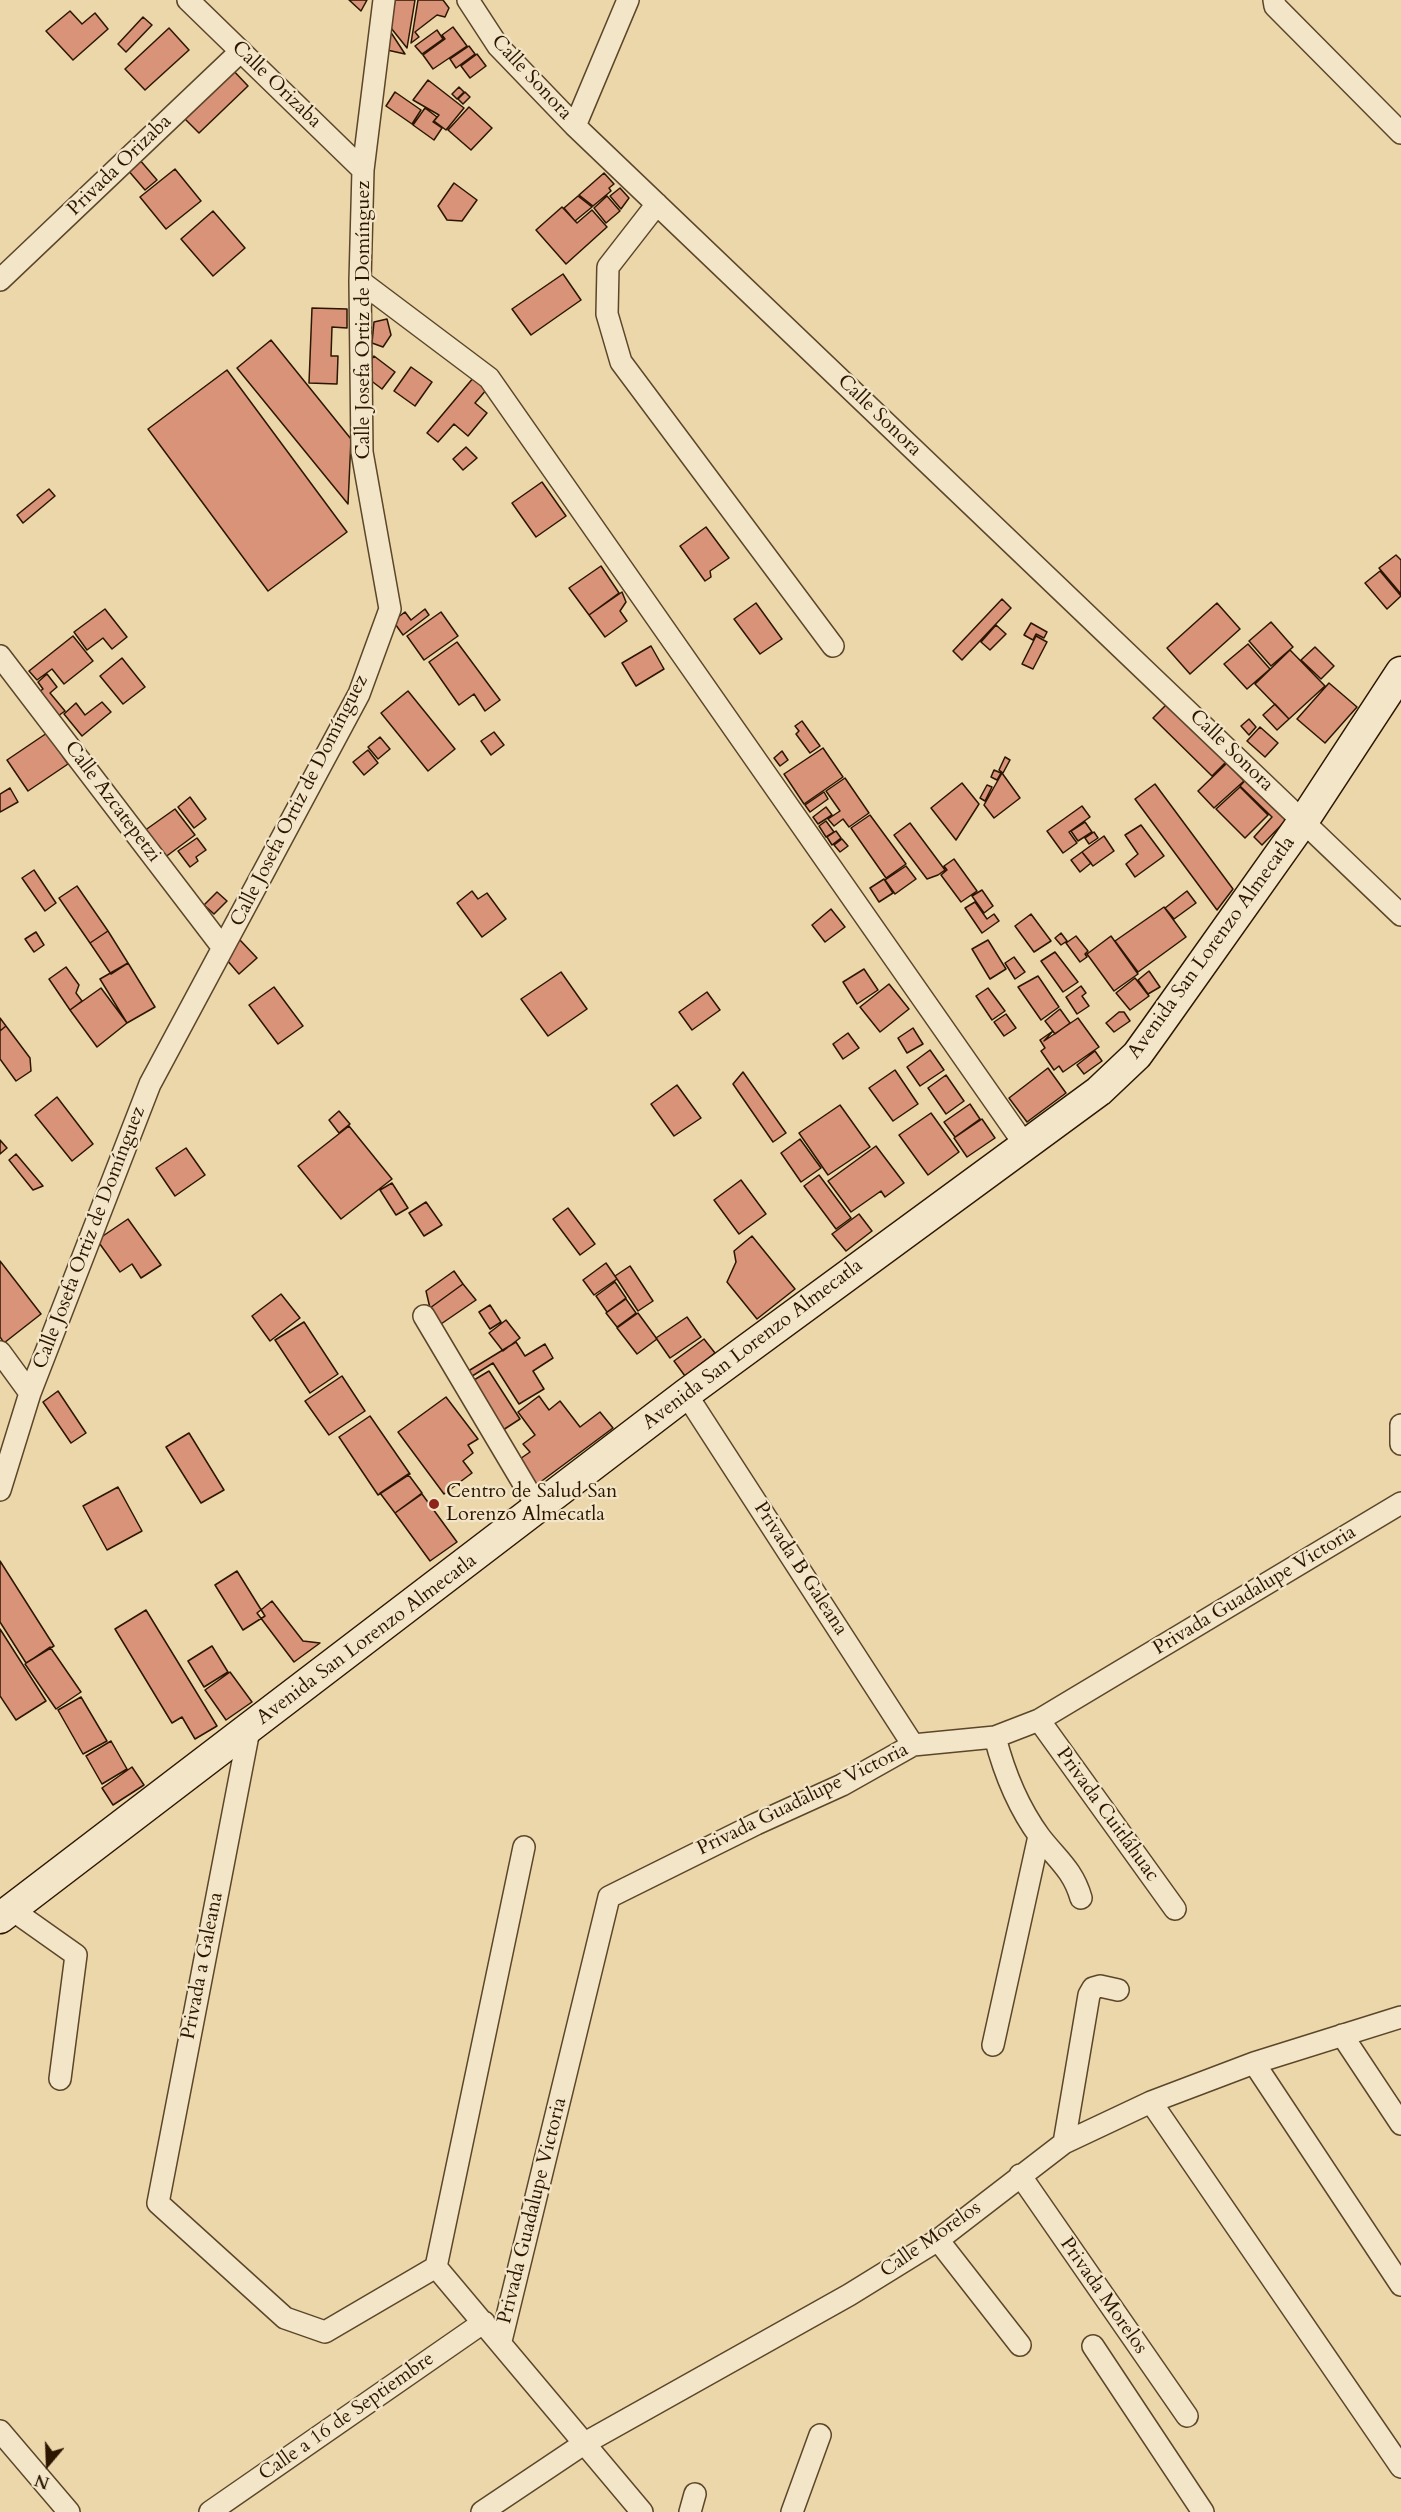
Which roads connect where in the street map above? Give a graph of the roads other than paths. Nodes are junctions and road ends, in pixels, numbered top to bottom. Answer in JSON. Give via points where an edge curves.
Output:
{"nodes":[{"id":1,"x":188,"y":0,"type":"edge"},
{"id":2,"x":384,"y":0,"type":"edge"},
{"id":3,"x":468,"y":0,"type":"edge"},
{"id":4,"x":627,"y":0,"type":"edge"},
{"id":5,"x":1274,"y":3,"type":"edge"},
{"id":6,"x":241,"y":51,"type":"junction"},
{"id":7,"x":575,"y":126,"type":"junction"},
{"id":8,"x":1401,"y":133,"type":"edge"},
{"id":9,"x":363,"y":170,"type":"junction"},
{"id":10,"x":657,"y":204,"type":"junction"},
{"id":11,"x":0,"y":280,"type":"edge"},
{"id":12,"x":360,"y":281,"type":"junction"},
{"id":13,"x":833,"y":646,"type":"dead end"},
{"id":14,"x":0,"y":656,"type":"edge"},
{"id":15,"x":1401,"y":672,"type":"edge"},
{"id":16,"x":1304,"y":820,"type":"junction"},
{"id":17,"x":1401,"y":915,"type":"edge"},
{"id":18,"x":223,"y":948,"type":"junction"},
{"id":19,"x":1025,"y":1145,"type":"junction"},
{"id":20,"x":424,"y":1316,"type":"dead end"},
{"id":21,"x":0,"y":1352,"type":"edge"},
{"id":22,"x":30,"y":1393,"type":"junction"},
{"id":23,"x":686,"y":1394,"type":"junction"},
{"id":24,"x":1401,"y":1425,"type":"edge"},
{"id":25,"x":1401,"y":1444,"type":"edge"},
{"id":26,"x":0,"y":1490,"type":"edge"},
{"id":27,"x":1401,"y":1503,"type":"edge"},
{"id":28,"x":538,"y":1508,"type":"junction"},
{"id":29,"x":1039,"y":1720,"type":"junction"},
{"id":30,"x":249,"y":1730,"type":"junction"},
{"id":31,"x":995,"y":1737,"type":"junction"},
{"id":32,"x":913,"y":1745,"type":"junction"},
{"id":33,"x":1039,"y":1836,"type":"junction"},
{"id":34,"x":524,"y":1847,"type":"dead end"},
{"id":35,"x":1081,"y":1898,"type":"dead end"},
{"id":36,"x":1175,"y":1910,"type":"dead end"},
{"id":37,"x":5,"y":1914,"type":"edge"},
{"id":38,"x":1118,"y":1990,"type":"dead end"},
{"id":39,"x":1401,"y":2017,"type":"edge"},
{"id":40,"x":1342,"y":2035,"type":"junction"},
{"id":41,"x":993,"y":2045,"type":"dead end"},
{"id":42,"x":1254,"y":2062,"type":"junction"},
{"id":43,"x":60,"y":2079,"type":"dead end"},
{"id":44,"x":1151,"y":2102,"type":"junction"},
{"id":45,"x":1401,"y":2124,"type":"edge"},
{"id":46,"x":1064,"y":2143,"type":"junction"},
{"id":47,"x":1020,"y":2175,"type":"junction"},
{"id":48,"x":938,"y":2240,"type":"junction"},
{"id":49,"x":435,"y":2267,"type":"junction"},
{"id":50,"x":1401,"y":2285,"type":"edge"},
{"id":51,"x":484,"y":2322,"type":"junction"},
{"id":52,"x":501,"y":2342,"type":"junction"},
{"id":53,"x":1020,"y":2345,"type":"dead end"},
{"id":54,"x":1093,"y":2346,"type":"dead end"},
{"id":55,"x":1187,"y":2416,"type":"dead end"},
{"id":56,"x":0,"y":2431,"type":"edge"},
{"id":57,"x":820,"y":2435,"type":"dead end"},
{"id":58,"x":585,"y":2443,"type":"junction"},
{"id":59,"x":1401,"y":2467,"type":"edge"},
{"id":60,"x":69,"y":2512,"type":"edge"},
{"id":61,"x":210,"y":2512,"type":"edge"},
{"id":62,"x":482,"y":2512,"type":"edge"},
{"id":63,"x":642,"y":2512,"type":"edge"},
{"id":64,"x":792,"y":2512,"type":"edge"},
{"id":65,"x":1203,"y":2512,"type":"edge"}],
"edges":[{"from":1,"to":6,"type":"street","name":"Calle Orizaba"},
{"from":2,"to":9,"type":"street","name":"Calle Josefa Ortiz de Domínguez"},
{"from":3,"to":7,"type":"street","name":"Calle Sonora","via":[[498,46]]},
{"from":4,"to":7,"type":"street"},
{"from":5,"to":8,"type":"street"},
{"from":6,"to":9,"type":"street","name":"Calle Orizaba"},
{"from":6,"to":11,"type":"street","name":"Privada Orizaba"},
{"from":7,"to":10,"type":"street","name":"Calle Sonora"},
{"from":9,"to":12,"type":"street","name":"Calle Josefa Ortiz de Domínguez"},
{"from":10,"to":13,"type":"street","via":[[608,267],[607,314],[621,362]]},
{"from":10,"to":16,"type":"street","name":"Calle Sonora"},
{"from":12,"to":18,"type":"street","name":"Calle Josefa Ortiz de Domínguez","via":[[362,452],[390,609],[359,694]]},
{"from":12,"to":19,"type":"street","via":[[489,378]]},
{"from":14,"to":18,"type":"street","name":"Calle Azcatepetzi"},
{"from":15,"to":16,"type":"main road","name":"Avenida San Lorenzo Almecatla"},
{"from":16,"to":17,"type":"street","name":"Calle Sonora"},
{"from":16,"to":19,"type":"main road","name":"Avenida San Lorenzo Almecatla","via":[[1137,1055],[1099,1091]]},
{"from":18,"to":22,"type":"street","name":"Calle Josefa Ortiz de Domínguez","via":[[150,1083]]},
{"from":19,"to":23,"type":"main road","name":"Avenida San Lorenzo Almecatla"},
{"from":20,"to":28,"type":"street"},
{"from":21,"to":22,"type":"street"},
{"from":22,"to":26,"type":"street","name":"Calle Josefa Ortiz de Domínguez"},
{"from":23,"to":28,"type":"main road","name":"Avenida San Lorenzo Almecatla"},
{"from":23,"to":32,"type":"street","name":"Privada B Galeana"},
{"from":24,"to":25,"type":"street"},
{"from":27,"to":29,"type":"street","name":"Privada Guadalupe Victoria"},
{"from":28,"to":30,"type":"main road","name":"Avenida San Lorenzo Almecatla"},
{"from":29,"to":31,"type":"street","name":"Privada Guadalupe Victoria"},
{"from":29,"to":36,"type":"street","name":"Privada Cuitláhuac"},
{"from":30,"to":37,"type":"main road","name":"Avenida San Lorenzo Almecatla"},
{"from":30,"to":49,"type":"street","name":"Privada a Galeana","via":[[158,2203],[285,2318],[325,2332]]},
{"from":31,"to":32,"type":"street","name":"Privada Guadalupe Victoria"},
{"from":31,"to":33,"type":"street","via":[[1005,1776]]},
{"from":32,"to":52,"type":"street","name":"Privada Guadalupe Victoria","via":[[842,1785],[609,1897]]},
{"from":33,"to":35,"type":"street","via":[[1076,1879]]},
{"from":33,"to":41,"type":"street"},
{"from":34,"to":49,"type":"street"},
{"from":37,"to":43,"type":"street","via":[[76,1955]]},
{"from":38,"to":46,"type":"street","via":[[1100,1986],[1089,1995]]},
{"from":39,"to":40,"type":"street","name":"Calle Morelos"},
{"from":40,"to":42,"type":"street","name":"Calle Morelos"},
{"from":40,"to":45,"type":"street"},
{"from":42,"to":44,"type":"street","name":"Calle Morelos"},
{"from":42,"to":50,"type":"street"},
{"from":44,"to":46,"type":"street","name":"Calle Morelos"},
{"from":44,"to":59,"type":"street"},
{"from":46,"to":47,"type":"street","name":"Calle Morelos"},
{"from":47,"to":48,"type":"street","name":"Calle Morelos"},
{"from":47,"to":55,"type":"street","name":"Privada Morelos"},
{"from":48,"to":53,"type":"street"},
{"from":48,"to":58,"type":"street","name":"Calle Morelos","via":[[849,2295]]},
{"from":49,"to":51,"type":"street"},
{"from":51,"to":52,"type":"street"},
{"from":51,"to":61,"type":"street","name":"Calle a 16 de Septiembre"},
{"from":52,"to":58,"type":"street"},
{"from":54,"to":65,"type":"street"},
{"from":56,"to":60,"type":"street"},
{"from":57,"to":64,"type":"street"},
{"from":58,"to":62,"type":"street","name":"Calle Morelos"},
{"from":58,"to":63,"type":"street"}]}
